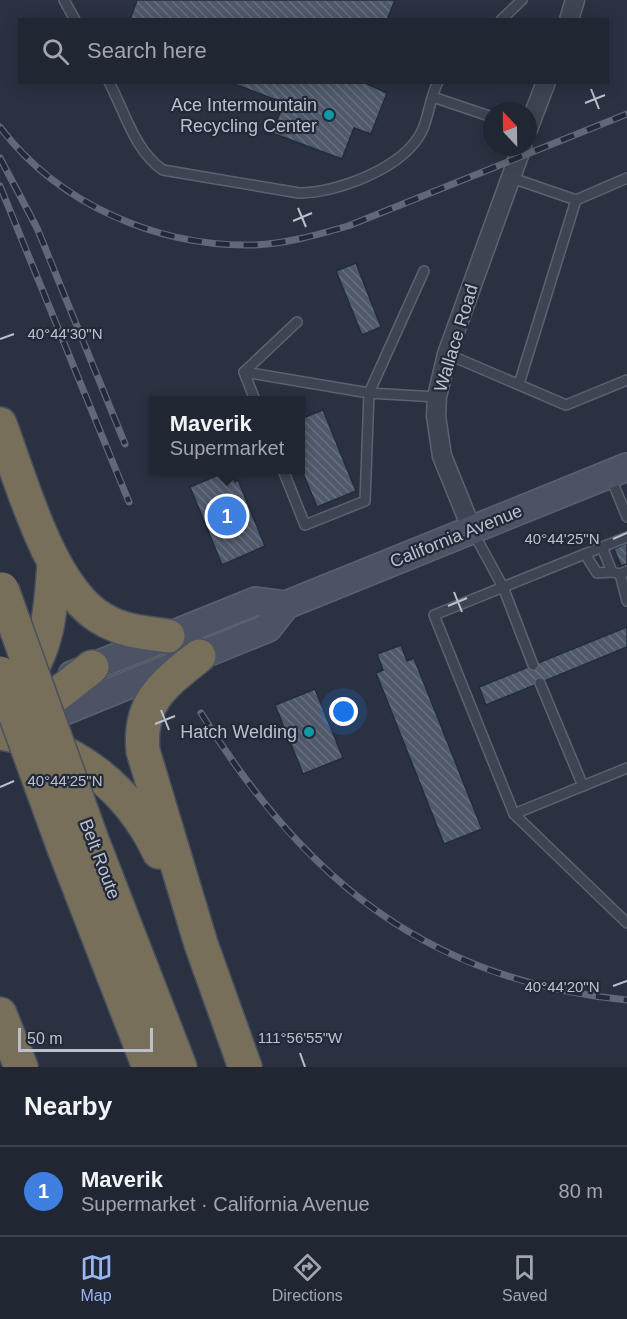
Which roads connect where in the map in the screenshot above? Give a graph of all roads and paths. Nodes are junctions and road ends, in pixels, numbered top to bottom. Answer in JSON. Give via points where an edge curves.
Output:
{"nodes":[{"id":1,"x":64,"y":0,"type":"edge"},
{"id":2,"x":522,"y":0,"type":"edge"},
{"id":3,"x":575,"y":0,"type":"edge"},
{"id":4,"x":74,"y":18,"type":"edge"},
{"id":5,"x":503,"y":18,"type":"edge"},
{"id":6,"x":570,"y":18,"type":"edge"},
{"id":7,"x":110,"y":84,"type":"edge"},
{"id":8,"x":437,"y":84,"type":"edge"},
{"id":9,"x":545,"y":84,"type":"edge"},
{"id":10,"x":433,"y":97,"type":"junction"},
{"id":11,"x":537,"y":105,"type":"edge"},
{"id":12,"x":483,"y":114,"type":"edge"},
{"id":13,"x":519,"y":156,"type":"edge"},
{"id":14,"x":512,"y":178,"type":"junction"},
{"id":15,"x":627,"y":178,"type":"edge"},
{"id":16,"x":576,"y":200,"type":"junction"},
{"id":17,"x":424,"y":271,"type":"dead end"},
{"id":18,"x":297,"y":322,"type":"dead end"},
{"id":19,"x":447,"y":354,"type":"junction"},
{"id":20,"x":244,"y":372,"type":"junction"},
{"id":21,"x":627,"y":380,"type":"edge"},
{"id":22,"x":519,"y":384,"type":"junction"},
{"id":23,"x":369,"y":393,"type":"junction"},
{"id":24,"x":253,"y":396,"type":"edge"},
{"id":25,"x":437,"y":397,"type":"junction"},
{"id":26,"x":0,"y":424,"type":"edge"},
{"id":27,"x":618,"y":471,"type":"edge"},
{"id":28,"x":285,"y":474,"type":"edge"},
{"id":29,"x":627,"y":517,"type":"edge"},
{"id":30,"x":472,"y":530,"type":"junction"},
{"id":31,"x":626,"y":539,"type":"edge"},
{"id":32,"x":602,"y":547,"type":"junction"},
{"id":33,"x":585,"y":554,"type":"junction"},
{"id":34,"x":54,"y":563,"type":"junction"},
{"id":35,"x":619,"y":572,"type":"edge"},
{"id":36,"x":1,"y":586,"type":"edge"},
{"id":37,"x":503,"y":587,"type":"junction"},
{"id":38,"x":627,"y":601,"type":"edge"},
{"id":39,"x":286,"y":605,"type":"junction"},
{"id":40,"x":168,"y":636,"type":"junction"},
{"id":41,"x":199,"y":656,"type":"junction"},
{"id":42,"x":533,"y":665,"type":"dead end"},
{"id":43,"x":92,"y":667,"type":"joint"},
{"id":44,"x":540,"y":683,"type":"dead end"},
{"id":45,"x":70,"y":708,"type":"joint"},
{"id":46,"x":4,"y":716,"type":"edge"},
{"id":47,"x":627,"y":768,"type":"edge"},
{"id":48,"x":583,"y":786,"type":"junction"},
{"id":49,"x":514,"y":814,"type":"junction"},
{"id":50,"x":79,"y":845,"type":"junction"},
{"id":51,"x":627,"y":923,"type":"edge"},
{"id":52,"x":201,"y":944,"type":"junction"},
{"id":53,"x":0,"y":1014,"type":"edge"},
{"id":54,"x":21,"y":1067,"type":"edge"},
{"id":55,"x":149,"y":1067,"type":"edge"},
{"id":56,"x":180,"y":1067,"type":"edge"},
{"id":57,"x":245,"y":1067,"type":"edge"}],
"edges":[{"from":1,"to":4,"type":"lane"},
{"from":2,"to":5,"type":"lane"},
{"from":3,"to":6,"type":"street"},
{"from":7,"to":10,"type":"lane","via":[[137,142],[149,160],[163,170],[299,193],[321,193],[381,170],[416,141]]},
{"from":8,"to":10,"type":"lane"},
{"from":9,"to":11,"type":"street"},
{"from":10,"to":12,"type":"lane"},
{"from":13,"to":14,"type":"street","name":"Wallace Road"},
{"from":14,"to":16,"type":"lane"},
{"from":14,"to":19,"type":"street","name":"Wallace Road"},
{"from":15,"to":16,"type":"lane"},
{"from":16,"to":22,"type":"lane"},
{"from":17,"to":23,"type":"lane"},
{"from":18,"to":20,"type":"lane"},
{"from":19,"to":22,"type":"lane"},
{"from":19,"to":25,"type":"street","name":"Wallace Road"},
{"from":20,"to":23,"type":"lane"},
{"from":20,"to":24,"type":"lane"},
{"from":21,"to":22,"type":"lane","via":[[566,405]]},
{"from":23,"to":25,"type":"lane"},
{"from":23,"to":28,"type":"lane","via":[[365,501],[305,525]]},
{"from":25,"to":30,"type":"street","name":"Wallace Road","via":[[442,456]]},
{"from":26,"to":34,"type":"highway"},
{"from":27,"to":29,"type":"lane"},
{"from":27,"to":30,"type":"main road","name":"California Avenue"},
{"from":30,"to":37,"type":"lane"},
{"from":30,"to":39,"type":"main road","name":"California Avenue"},
{"from":31,"to":32,"type":"lane"},
{"from":32,"to":33,"type":"lane"},
{"from":32,"to":35,"type":"lane"},
{"from":33,"to":35,"type":"lane","via":[[597,573]]},
{"from":33,"to":37,"type":"lane"},
{"from":34,"to":40,"type":"highway","via":[[76,598],[103,620],[137,632]]},
{"from":34,"to":46,"type":"highway","via":[[43,645]]},
{"from":35,"to":38,"type":"lane"},
{"from":36,"to":50,"type":"highway","name":"Belt Route","bridge":true},
{"from":37,"to":42,"type":"lane"},
{"from":37,"to":49,"type":"lane","via":[[434,615]]},
{"from":39,"to":40,"type":"main road","name":"California Avenue","via":[[256,601]]},
{"from":39,"to":41,"type":"main road","name":"California Avenue","via":[[268,628]]},
{"from":40,"to":43,"type":"main road","name":"California Avenue"},
{"from":41,"to":45,"type":"main road","name":"California Avenue"},
{"from":41,"to":52,"type":"highway","via":[[152,699],[141,735],[147,770]]},
{"from":43,"to":46,"type":"highway"},
{"from":44,"to":48,"type":"lane"},
{"from":45,"to":46,"type":"highway"},
{"from":46,"to":50,"type":"highway","name":"Belt Route","bridge":true},
{"from":46,"to":52,"type":"highway","via":[[98,774],[122,795],[151,835]]},
{"from":47,"to":48,"type":"lane"},
{"from":48,"to":49,"type":"lane"},
{"from":49,"to":51,"type":"lane"},
{"from":50,"to":55,"type":"highway","name":"Belt Route"},
{"from":50,"to":56,"type":"highway","name":"Belt Route"},
{"from":52,"to":57,"type":"highway"},
{"from":53,"to":54,"type":"highway"}]}
